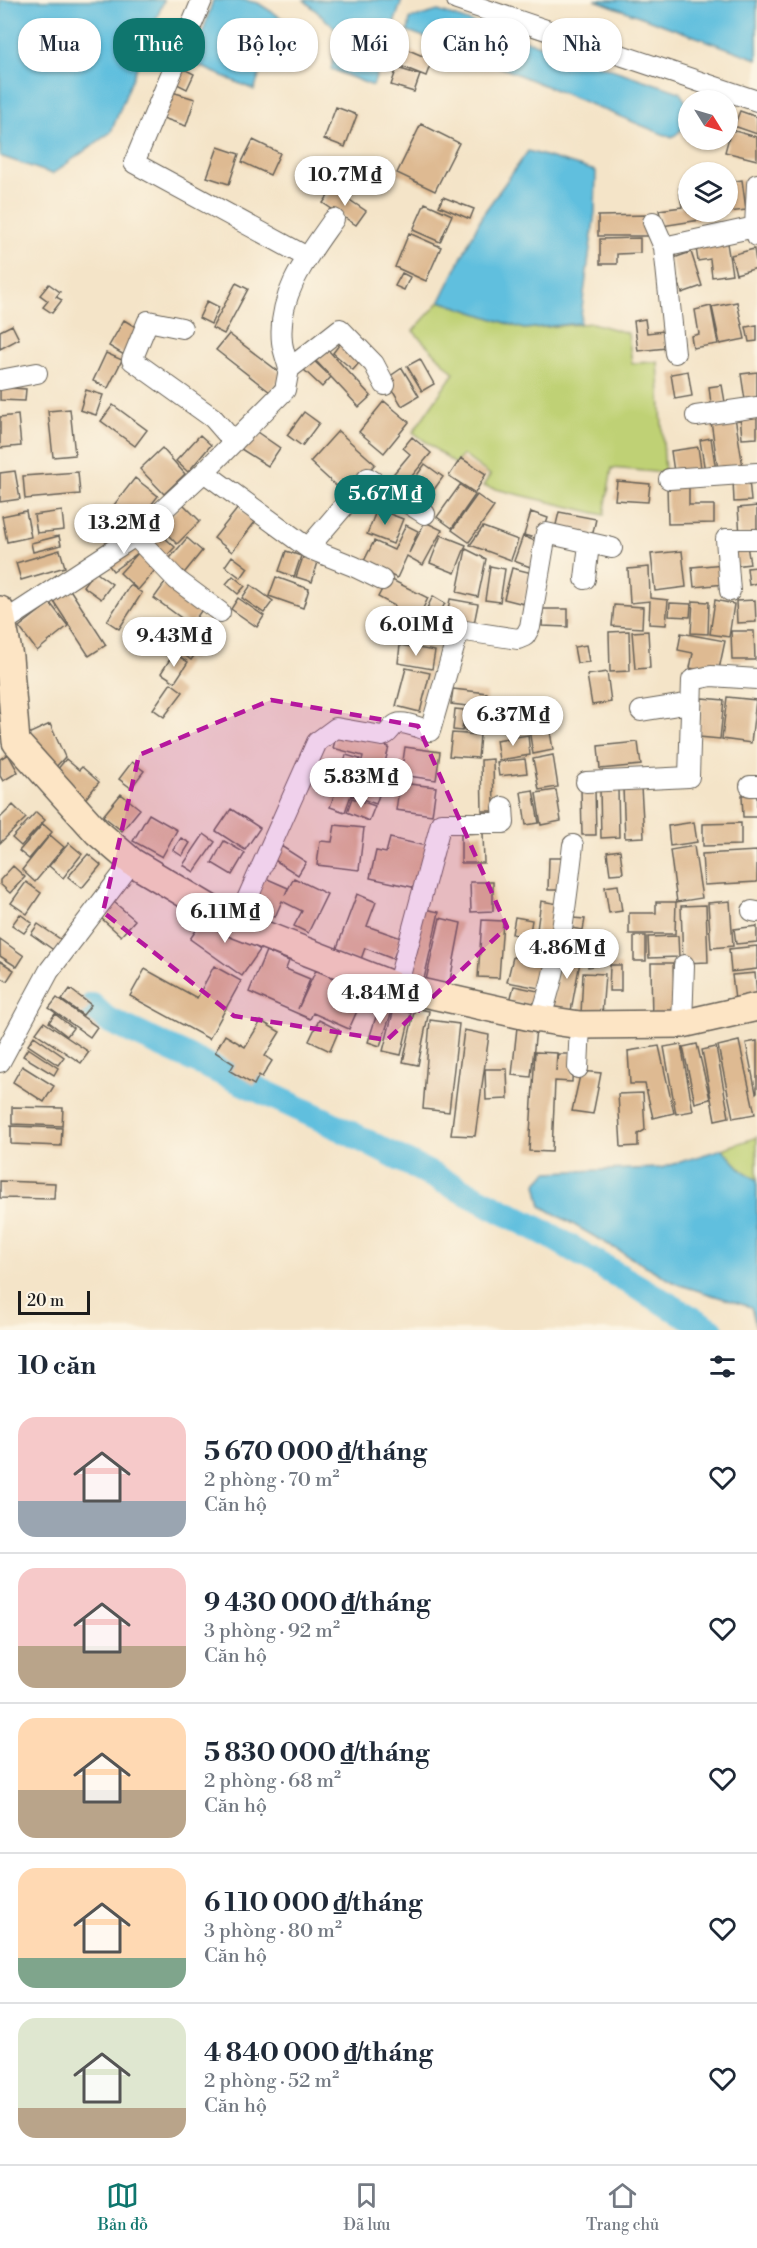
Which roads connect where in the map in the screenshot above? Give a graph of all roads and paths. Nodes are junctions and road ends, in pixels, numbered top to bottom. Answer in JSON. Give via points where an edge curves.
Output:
{"nodes":[{"id":1,"x":202,"y":0,"type":"edge"},
{"id":2,"x":457,"y":0,"type":"edge"},
{"id":3,"x":757,"y":101,"type":"edge"},
{"id":4,"x":757,"y":184,"type":"edge"},
{"id":5,"x":334,"y":219,"type":"dead end"},
{"id":6,"x":653,"y":222,"type":"dead end"},
{"id":7,"x":756,"y":232,"type":"edge"},
{"id":8,"x":664,"y":247,"type":"junction"},
{"id":9,"x":307,"y":257,"type":"junction"},
{"id":10,"x":182,"y":328,"type":"dead end"},
{"id":11,"x":675,"y":353,"type":"dead end"},
{"id":12,"x":290,"y":369,"type":"junction"},
{"id":13,"x":37,"y":373,"type":"dead end"},
{"id":14,"x":0,"y":380,"type":"edge"},
{"id":15,"x":385,"y":384,"type":"dead end"},
{"id":16,"x":757,"y":407,"type":"edge"},
{"id":17,"x":696,"y":416,"type":"dead end"},
{"id":18,"x":234,"y":442,"type":"junction"},
{"id":19,"x":204,"y":472,"type":"junction"},
{"id":20,"x":757,"y":473,"type":"edge"},
{"id":21,"x":669,"y":478,"type":"dead end"},
{"id":22,"x":425,"y":514,"type":"dead end"},
{"id":23,"x":135,"y":536,"type":"junction"},
{"id":24,"x":757,"y":539,"type":"edge"},
{"id":25,"x":589,"y":544,"type":"junction"},
{"id":26,"x":308,"y":549,"type":"junction"},
{"id":27,"x":612,"y":549,"type":"dead end"},
{"id":28,"x":585,"y":579,"type":"dead end"},
{"id":29,"x":382,"y":580,"type":"dead end"},
{"id":30,"x":730,"y":591,"type":"dead end"},
{"id":31,"x":220,"y":612,"type":"dead end"},
{"id":32,"x":1,"y":617,"type":"edge"},
{"id":33,"x":757,"y":679,"type":"edge"},
{"id":34,"x":691,"y":703,"type":"junction"},
{"id":35,"x":641,"y":711,"type":"dead end"},
{"id":36,"x":8,"y":741,"type":"edge"},
{"id":37,"x":586,"y":782,"type":"dead end"},
{"id":38,"x":503,"y":807,"type":"dead end"},
{"id":39,"x":573,"y":845,"type":"dead end"},
{"id":40,"x":132,"y":862,"type":"junction"},
{"id":41,"x":236,"y":924,"type":"junction"},
{"id":42,"x":684,"y":965,"type":"dead end"},
{"id":43,"x":397,"y":987,"type":"junction"},
{"id":44,"x":757,"y":1007,"type":"edge"},
{"id":45,"x":540,"y":1020,"type":"junction"},
{"id":46,"x":682,"y":1024,"type":"junction"},
{"id":47,"x":580,"y":1025,"type":"junction"},
{"id":48,"x":0,"y":1062,"type":"edge"},
{"id":49,"x":578,"y":1068,"type":"dead end"}],
"edges":[{"from":1,"to":9,"type":"street","via":[[134,163]]},
{"from":2,"to":3,"type":"street"},
{"from":4,"to":7,"type":"street"},
{"from":5,"to":9,"type":"street"},
{"from":6,"to":8,"type":"street"},
{"from":7,"to":8,"type":"street"},
{"from":8,"to":11,"type":"street"},
{"from":9,"to":12,"type":"street","via":[[286,300],[282,322],[282,343]]},
{"from":10,"to":18,"type":"street","via":[[148,321],[132,360],[213,418]]},
{"from":12,"to":15,"type":"street","via":[[340,329],[374,364]]},
{"from":12,"to":18,"type":"street","via":[[285,390]]},
{"from":13,"to":14,"type":"street"},
{"from":16,"to":17,"type":"street"},
{"from":18,"to":19,"type":"street"},
{"from":19,"to":23,"type":"street"},
{"from":19,"to":26,"type":"street"},
{"from":20,"to":21,"type":"street"},
{"from":22,"to":26,"type":"street","via":[[368,478]]},
{"from":23,"to":31,"type":"street","via":[[177,580]]},
{"from":23,"to":32,"type":"street"},
{"from":24,"to":30,"type":"street","via":[[726,539]]},
{"from":25,"to":27,"type":"street"},
{"from":25,"to":28,"type":"street"},
{"from":25,"to":41,"type":"street","via":[[546,533],[530,627],[525,636],[518,639],[459,630],[430,730],[400,723],[382,736],[336,728],[317,741]]},
{"from":26,"to":29,"type":"street"},
{"from":32,"to":36,"type":"main road","via":[[9,657]]},
{"from":33,"to":34,"type":"street","via":[[711,676],[692,680]]},
{"from":34,"to":35,"type":"street"},
{"from":34,"to":37,"type":"street","via":[[689,777]]},
{"from":36,"to":40,"type":"main road"},
{"from":38,"to":43,"type":"street","via":[[504,823],[441,823]]},
{"from":39,"to":45,"type":"street","via":[[563,929]]},
{"from":40,"to":41,"type":"main road"},
{"from":40,"to":48,"type":"street","via":[[49,971]]},
{"from":41,"to":43,"type":"main road"},
{"from":42,"to":46,"type":"street"},
{"from":43,"to":45,"type":"main road"},
{"from":44,"to":46,"type":"main road"},
{"from":45,"to":47,"type":"main road"},
{"from":46,"to":47,"type":"main road"},
{"from":47,"to":49,"type":"street"}]}
